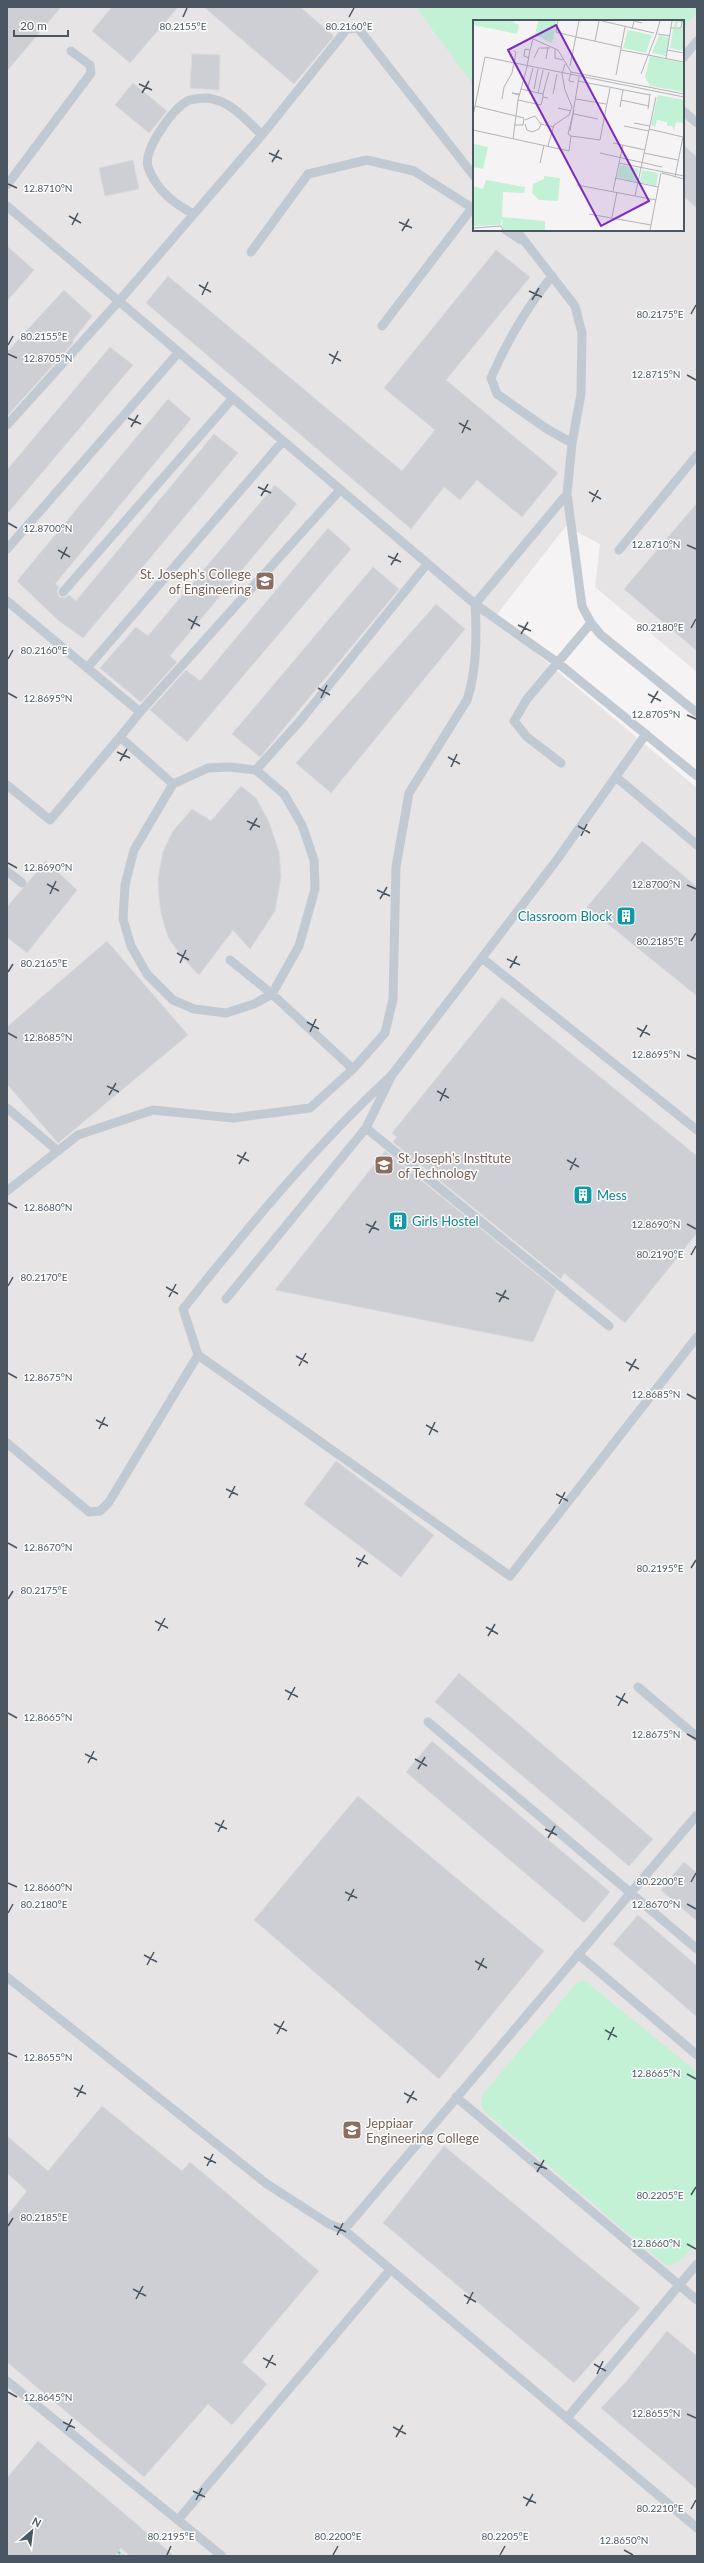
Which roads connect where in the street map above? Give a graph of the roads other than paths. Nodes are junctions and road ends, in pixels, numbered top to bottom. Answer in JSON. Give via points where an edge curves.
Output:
{"nodes":[{"id":1,"x":697,"y":41,"type":"edge"},
{"id":2,"x":71,"y":51,"type":"dead end"},
{"id":3,"x":684,"y":57,"type":"edge"},
{"id":4,"x":684,"y":112,"type":"edge"},
{"id":5,"x":697,"y":123,"type":"edge"},
{"id":6,"x":262,"y":135,"type":"junction"},
{"id":7,"x":473,"y":175,"type":"edge"},
{"id":8,"x":7,"y":185,"type":"edge"},
{"id":9,"x":7,"y":206,"type":"edge"},
{"id":10,"x":473,"y":208,"type":"edge"},
{"id":11,"x":194,"y":214,"type":"junction"},
{"id":12,"x":508,"y":231,"type":"edge"},
{"id":13,"x":517,"y":231,"type":"edge"},
{"id":14,"x":527,"y":244,"type":"junction"},
{"id":15,"x":251,"y":252,"type":"dead end"},
{"id":16,"x":552,"y":276,"type":"junction"},
{"id":17,"x":119,"y":301,"type":"junction"},
{"id":18,"x":382,"y":326,"type":"dead end"},
{"id":19,"x":179,"y":352,"type":"junction"},
{"id":20,"x":233,"y":398,"type":"junction"},
{"id":21,"x":7,"y":425,"type":"edge"},
{"id":22,"x":283,"y":441,"type":"junction"},
{"id":23,"x":572,"y":443,"type":"junction"},
{"id":24,"x":697,"y":455,"type":"edge"},
{"id":25,"x":340,"y":490,"type":"junction"},
{"id":26,"x":567,"y":494,"type":"junction"},
{"id":27,"x":7,"y":549,"type":"edge"},
{"id":28,"x":619,"y":550,"type":"dead end"},
{"id":29,"x":427,"y":564,"type":"junction"},
{"id":30,"x":63,"y":592,"type":"dead end"},
{"id":31,"x":7,"y":602,"type":"edge"},
{"id":32,"x":475,"y":604,"type":"junction"},
{"id":33,"x":591,"y":623,"type":"junction"},
{"id":34,"x":558,"y":663,"type":"junction"},
{"id":35,"x":87,"y":668,"type":"junction"},
{"id":36,"x":140,"y":712,"type":"junction"},
{"id":37,"x":697,"y":713,"type":"edge"},
{"id":38,"x":646,"y":734,"type":"junction"},
{"id":39,"x":120,"y":737,"type":"junction"},
{"id":40,"x":561,"y":763,"type":"dead end"},
{"id":41,"x":256,"y":770,"type":"junction"},
{"id":42,"x":616,"y":776,"type":"junction"},
{"id":43,"x":697,"y":776,"type":"edge"},
{"id":44,"x":173,"y":784,"type":"junction"},
{"id":45,"x":7,"y":786,"type":"edge"},
{"id":46,"x":697,"y":844,"type":"edge"},
{"id":47,"x":7,"y":871,"type":"edge"},
{"id":48,"x":22,"y":883,"type":"dead end"},
{"id":49,"x":482,"y":958,"type":"junction"},
{"id":50,"x":230,"y":960,"type":"dead end"},
{"id":51,"x":272,"y":994,"type":"junction"},
{"id":52,"x":353,"y":1069,"type":"junction"},
{"id":53,"x":392,"y":1075,"type":"junction"},
{"id":54,"x":7,"y":1108,"type":"edge"},
{"id":55,"x":366,"y":1128,"type":"junction"},
{"id":56,"x":697,"y":1130,"type":"edge"},
{"id":57,"x":58,"y":1151,"type":"junction"},
{"id":58,"x":7,"y":1191,"type":"edge"},
{"id":59,"x":226,"y":1299,"type":"dead end"},
{"id":60,"x":609,"y":1326,"type":"dead end"},
{"id":61,"x":697,"y":1337,"type":"edge"},
{"id":62,"x":198,"y":1354,"type":"junction"},
{"id":63,"x":7,"y":1443,"type":"edge"},
{"id":64,"x":638,"y":1687,"type":"dead end"},
{"id":65,"x":428,"y":1722,"type":"dead end"},
{"id":66,"x":697,"y":1737,"type":"edge"},
{"id":67,"x":697,"y":1815,"type":"edge"},
{"id":68,"x":630,"y":1893,"type":"junction"},
{"id":69,"x":697,"y":1949,"type":"edge"},
{"id":70,"x":578,"y":1954,"type":"junction"},
{"id":71,"x":7,"y":1977,"type":"edge"},
{"id":72,"x":697,"y":2055,"type":"edge"},
{"id":73,"x":456,"y":2097,"type":"junction"},
{"id":74,"x":344,"y":2230,"type":"junction"},
{"id":75,"x":697,"y":2264,"type":"edge"},
{"id":76,"x":390,"y":2270,"type":"junction"},
{"id":77,"x":679,"y":2285,"type":"junction"},
{"id":78,"x":697,"y":2300,"type":"edge"},
{"id":79,"x":7,"y":2381,"type":"edge"},
{"id":80,"x":567,"y":2418,"type":"junction"},
{"id":81,"x":178,"y":2520,"type":"junction"},
{"id":82,"x":697,"y":2528,"type":"edge"},
{"id":83,"x":222,"y":2556,"type":"edge"}],
"edges":[{"from":1,"to":3,"type":"lane"},
{"from":2,"to":8,"type":"lane","via":[[90,65],[91,73]]},
{"from":4,"to":5,"type":"lane"},
{"from":6,"to":7,"type":"lane","via":[[347,29],[358,28]]},
{"from":6,"to":11,"type":"lane"},
{"from":6,"to":11,"type":"lane","via":[[235,108],[207,98],[187,101],[172,116],[151,146],[148,166],[158,187],[177,205]]},
{"from":9,"to":17,"type":"lane"},
{"from":10,"to":15,"type":"lane","via":[[414,171],[367,160],[308,174]]},
{"from":10,"to":18,"type":"lane"},
{"from":11,"to":17,"type":"lane"},
{"from":12,"to":14,"type":"lane"},
{"from":13,"to":14,"type":"lane"},
{"from":14,"to":16,"type":"lane"},
{"from":16,"to":23,"type":"lane","via":[[575,306],[582,333],[581,394]]},
{"from":16,"to":23,"type":"lane","via":[[508,341],[491,378],[497,394],[546,429]]},
{"from":17,"to":19,"type":"lane"},
{"from":17,"to":21,"type":"lane"},
{"from":19,"to":20,"type":"lane"},
{"from":19,"to":27,"type":"lane"},
{"from":20,"to":22,"type":"lane"},
{"from":20,"to":30,"type":"lane"},
{"from":22,"to":25,"type":"lane"},
{"from":22,"to":35,"type":"lane"},
{"from":23,"to":26,"type":"lane"},
{"from":24,"to":28,"type":"lane"},
{"from":25,"to":29,"type":"lane"},
{"from":25,"to":36,"type":"lane"},
{"from":26,"to":32,"type":"lane"},
{"from":26,"to":33,"type":"lane","via":[[582,606]]},
{"from":29,"to":32,"type":"lane"},
{"from":29,"to":41,"type":"lane","via":[[300,721]]},
{"from":31,"to":35,"type":"lane"},
{"from":32,"to":34,"type":"lane"},
{"from":32,"to":52,"type":"lane","via":[[476,632],[471,690],[409,793],[396,867],[393,999],[385,1033]]},
{"from":33,"to":34,"type":"lane"},
{"from":33,"to":37,"type":"lane"},
{"from":34,"to":38,"type":"lane"},
{"from":34,"to":40,"type":"lane","via":[[527,699],[514,721],[527,737]]},
{"from":35,"to":36,"type":"lane"},
{"from":36,"to":39,"type":"lane"},
{"from":38,"to":42,"type":"lane"},
{"from":38,"to":43,"type":"lane"},
{"from":39,"to":44,"type":"lane"},
{"from":39,"to":45,"type":"lane","via":[[50,820]]},
{"from":41,"to":44,"type":"lane","via":[[208,768]]},
{"from":41,"to":51,"type":"lane","via":[[284,794],[302,825],[314,860],[315,889],[299,946]]},
{"from":42,"to":46,"type":"lane"},
{"from":42,"to":49,"type":"lane","via":[[556,861]]},
{"from":44,"to":51,"type":"lane","via":[[134,850],[125,885],[122,919],[131,946],[147,974],[172,1000],[194,1009],[226,1013],[254,1004]]},
{"from":47,"to":48,"type":"lane"},
{"from":49,"to":53,"type":"lane"},
{"from":49,"to":56,"type":"lane"},
{"from":50,"to":51,"type":"lane"},
{"from":51,"to":52,"type":"lane"},
{"from":52,"to":57,"type":"lane","via":[[310,1108],[233,1118],[153,1110],[78,1135]]},
{"from":53,"to":55,"type":"lane"},
{"from":53,"to":62,"type":"lane","via":[[346,1118],[275,1194],[183,1309]]},
{"from":54,"to":57,"type":"lane"},
{"from":55,"to":59,"type":"lane"},
{"from":55,"to":60,"type":"lane"},
{"from":57,"to":58,"type":"lane"},
{"from":61,"to":62,"type":"lane","via":[[510,1576]]},
{"from":62,"to":63,"type":"lane","via":[[109,1502],[100,1511],[89,1512]]},
{"from":64,"to":66,"type":"lane"},
{"from":65,"to":68,"type":"lane"},
{"from":67,"to":68,"type":"lane"},
{"from":68,"to":69,"type":"lane"},
{"from":68,"to":70,"type":"lane"},
{"from":70,"to":72,"type":"lane"},
{"from":70,"to":73,"type":"lane"},
{"from":71,"to":74,"type":"lane","via":[[267,2184],[329,2224]]},
{"from":73,"to":74,"type":"lane"},
{"from":73,"to":77,"type":"lane"},
{"from":74,"to":76,"type":"lane"},
{"from":75,"to":77,"type":"lane"},
{"from":76,"to":80,"type":"lane"},
{"from":76,"to":81,"type":"lane"},
{"from":77,"to":78,"type":"lane"},
{"from":77,"to":80,"type":"lane"},
{"from":79,"to":81,"type":"lane"},
{"from":80,"to":82,"type":"lane"},
{"from":81,"to":83,"type":"lane"}]}
